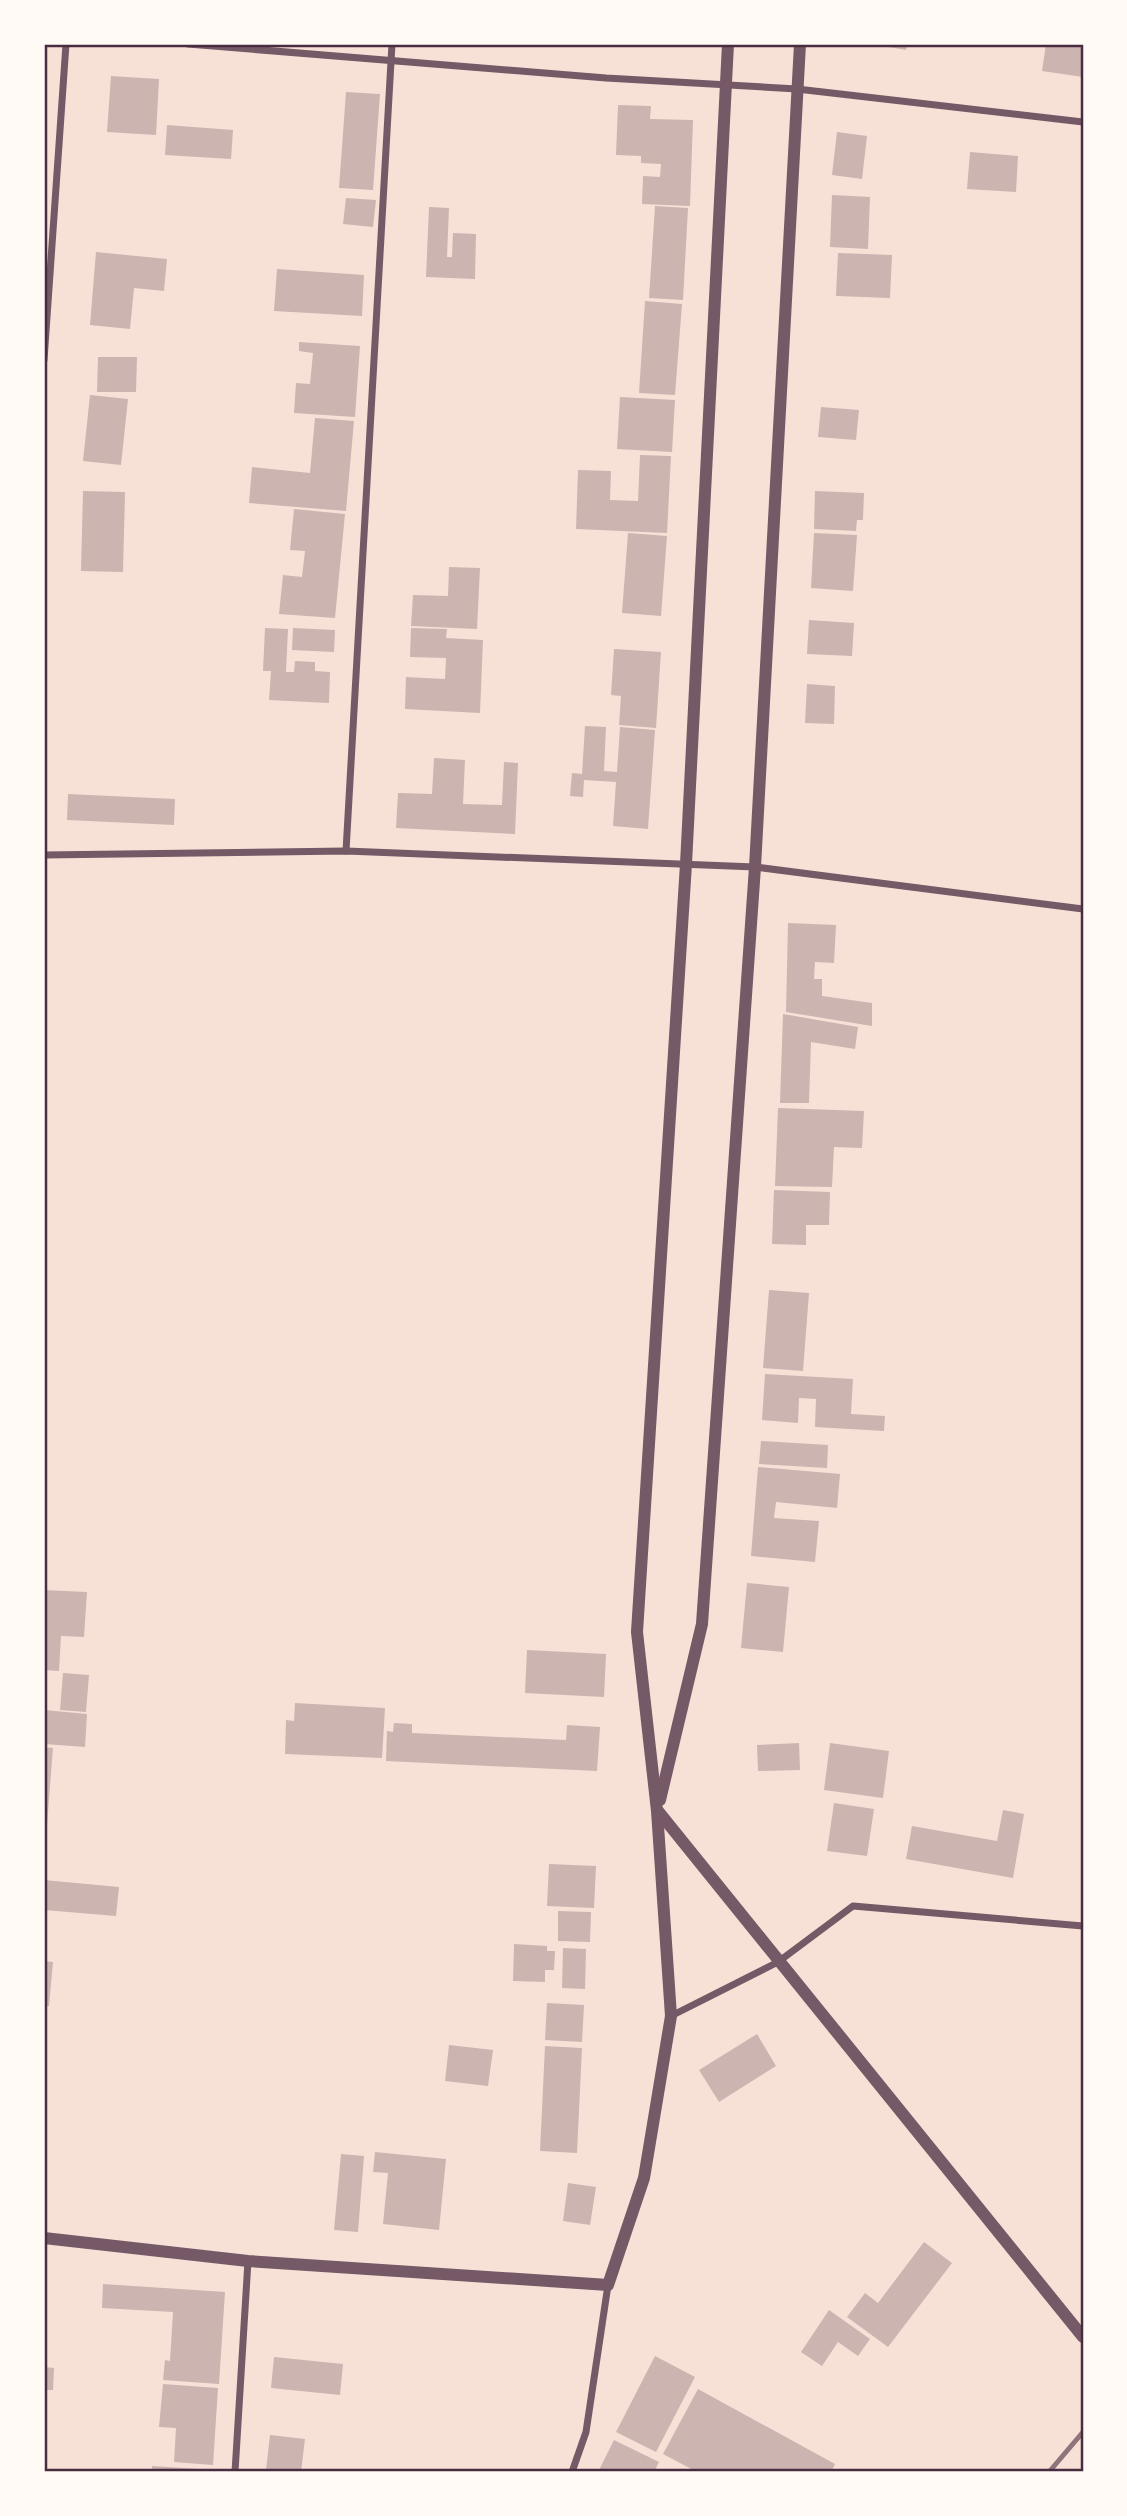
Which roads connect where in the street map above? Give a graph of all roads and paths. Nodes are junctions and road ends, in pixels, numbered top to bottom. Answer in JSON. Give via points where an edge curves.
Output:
{"nodes":[{"id":1,"x":66,"y":44,"type":"edge"},
{"id":2,"x":188,"y":44,"type":"edge"},
{"id":3,"x":392,"y":44,"type":"edge"},
{"id":4,"x":728,"y":44,"type":"edge"},
{"id":5,"x":800,"y":44,"type":"edge"},
{"id":6,"x":391,"y":61,"type":"junction"},
{"id":7,"x":726,"y":85,"type":"junction"},
{"id":8,"x":797,"y":89,"type":"junction"},
{"id":9,"x":1083,"y":122,"type":"edge"},
{"id":10,"x":44,"y":360,"type":"edge"},
{"id":11,"x":346,"y":851,"type":"junction"},
{"id":12,"x":44,"y":855,"type":"edge"},
{"id":13,"x":686,"y":864,"type":"junction"},
{"id":14,"x":755,"y":867,"type":"junction"},
{"id":15,"x":1083,"y":909,"type":"edge"},
{"id":16,"x":657,"y":1811,"type":"junction"},
{"id":17,"x":1083,"y":1926,"type":"edge"},
{"id":18,"x":778,"y":1962,"type":"junction"},
{"id":19,"x":671,"y":2016,"type":"junction"},
{"id":20,"x":44,"y":2238,"type":"edge"},
{"id":21,"x":248,"y":2261,"type":"junction"},
{"id":22,"x":608,"y":2285,"type":"junction"},
{"id":23,"x":1083,"y":2337,"type":"edge"},
{"id":24,"x":235,"y":2472,"type":"edge"},
{"id":25,"x":572,"y":2472,"type":"edge"}],
"edges":[{"from":1,"to":10,"type":"street"},
{"from":2,"to":6,"type":"street"},
{"from":3,"to":6,"type":"street"},
{"from":4,"to":7,"type":"street"},
{"from":5,"to":8,"type":"street"},
{"from":6,"to":7,"type":"street"},
{"from":6,"to":11,"type":"street"},
{"from":7,"to":8,"type":"street"},
{"from":7,"to":13,"type":"street"},
{"from":8,"to":9,"type":"street"},
{"from":8,"to":14,"type":"street"},
{"from":11,"to":12,"type":"street"},
{"from":11,"to":13,"type":"street"},
{"from":13,"to":14,"type":"street"},
{"from":13,"to":16,"type":"street","via":[[637,1632]]},
{"from":14,"to":15,"type":"street"},
{"from":14,"to":16,"type":"street","via":[[702,1624]]},
{"from":16,"to":18,"type":"street"},
{"from":16,"to":19,"type":"street"},
{"from":17,"to":18,"type":"street","via":[[853,1906]]},
{"from":18,"to":19,"type":"street"},
{"from":18,"to":23,"type":"street"},
{"from":19,"to":22,"type":"street","via":[[644,2178]]},
{"from":20,"to":21,"type":"street"},
{"from":21,"to":22,"type":"street"},
{"from":21,"to":24,"type":"street"},
{"from":22,"to":25,"type":"street","via":[[586,2432]]}]}
